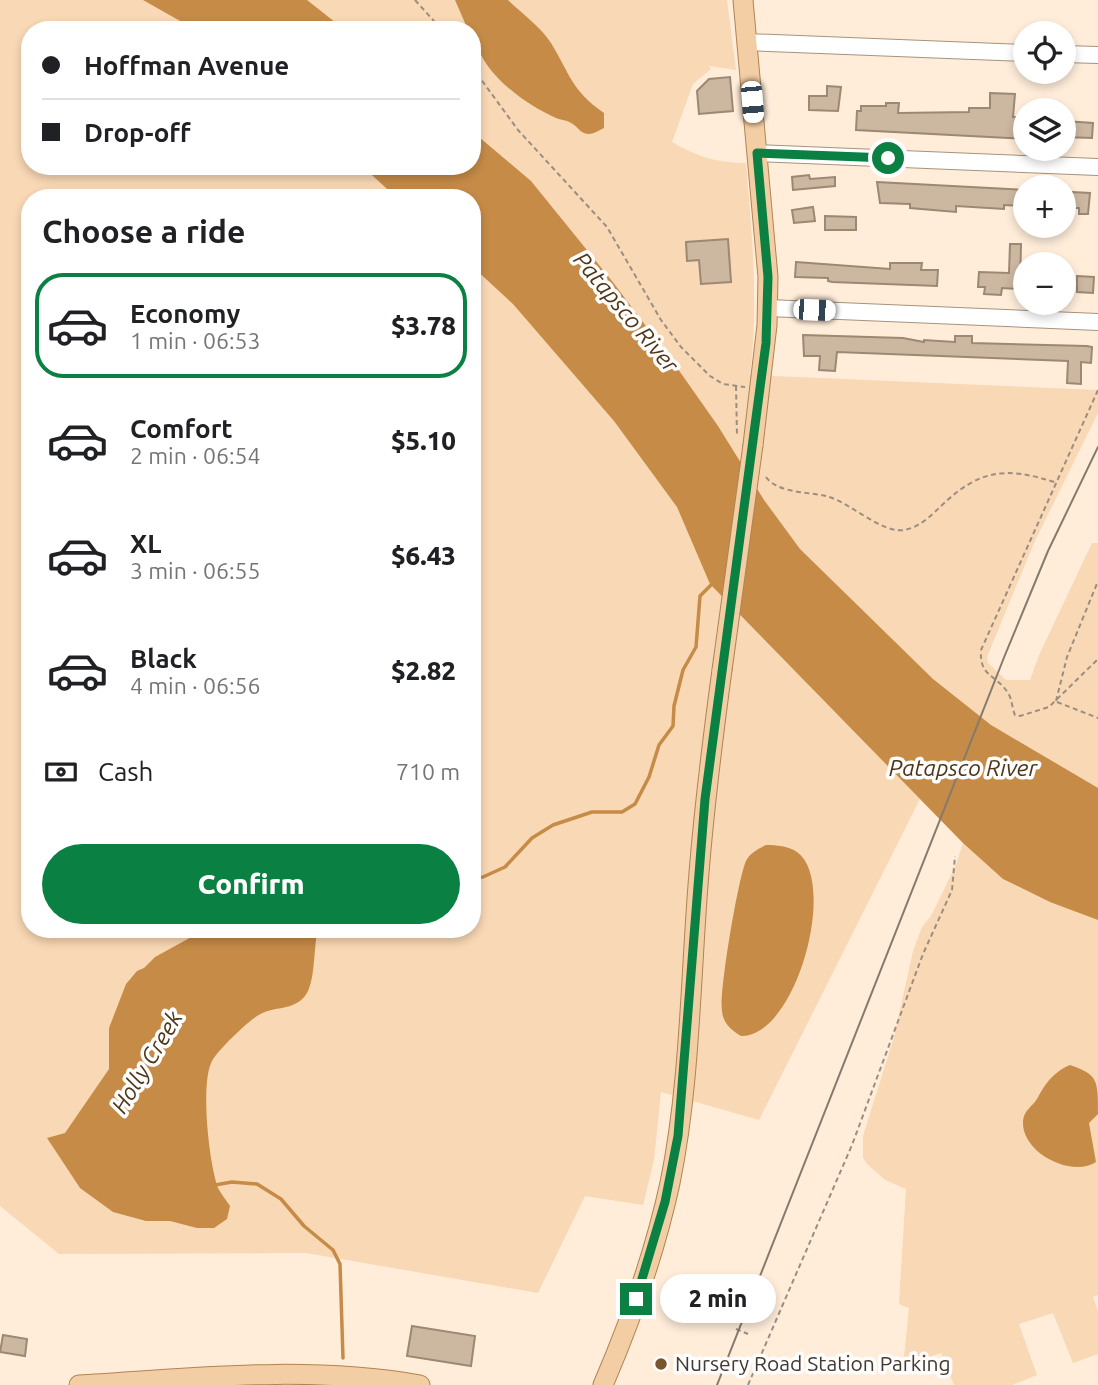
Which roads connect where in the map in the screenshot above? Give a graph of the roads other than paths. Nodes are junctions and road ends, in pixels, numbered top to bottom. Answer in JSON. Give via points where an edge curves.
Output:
{"nodes":[{"id":1,"x":743,"y":0,"type":"edge"},
{"id":2,"x":747,"y":42,"type":"junction"},
{"id":3,"x":1013,"y":52,"type":"edge"},
{"id":4,"x":1076,"y":54,"type":"edge"},
{"id":5,"x":1098,"y":55,"type":"edge"},
{"id":6,"x":757,"y":153,"type":"junction"},
{"id":7,"x":1098,"y":167,"type":"edge"},
{"id":8,"x":768,"y":307,"type":"junction"},
{"id":9,"x":1098,"y":322,"type":"edge"},
{"id":10,"x":143,"y":1383,"type":"edge"},
{"id":11,"x":79,"y":1385,"type":"edge"},
{"id":12,"x":420,"y":1385,"type":"edge"},
{"id":13,"x":603,"y":1385,"type":"edge"}],
"edges":[{"from":1,"to":2,"type":"main road"},
{"from":2,"to":3,"type":"street"},
{"from":2,"to":6,"type":"main road"},
{"from":4,"to":5,"type":"street"},
{"from":6,"to":7,"type":"street"},
{"from":6,"to":8,"type":"main road"},
{"from":8,"to":9,"type":"street"},
{"from":8,"to":13,"type":"main road","bridge":true,"via":[[702,834],[684,1086],[674,1159],[642,1283]]},
{"from":10,"to":11,"type":"main road"},
{"from":10,"to":12,"type":"main road","via":[[309,1373]]}]}
